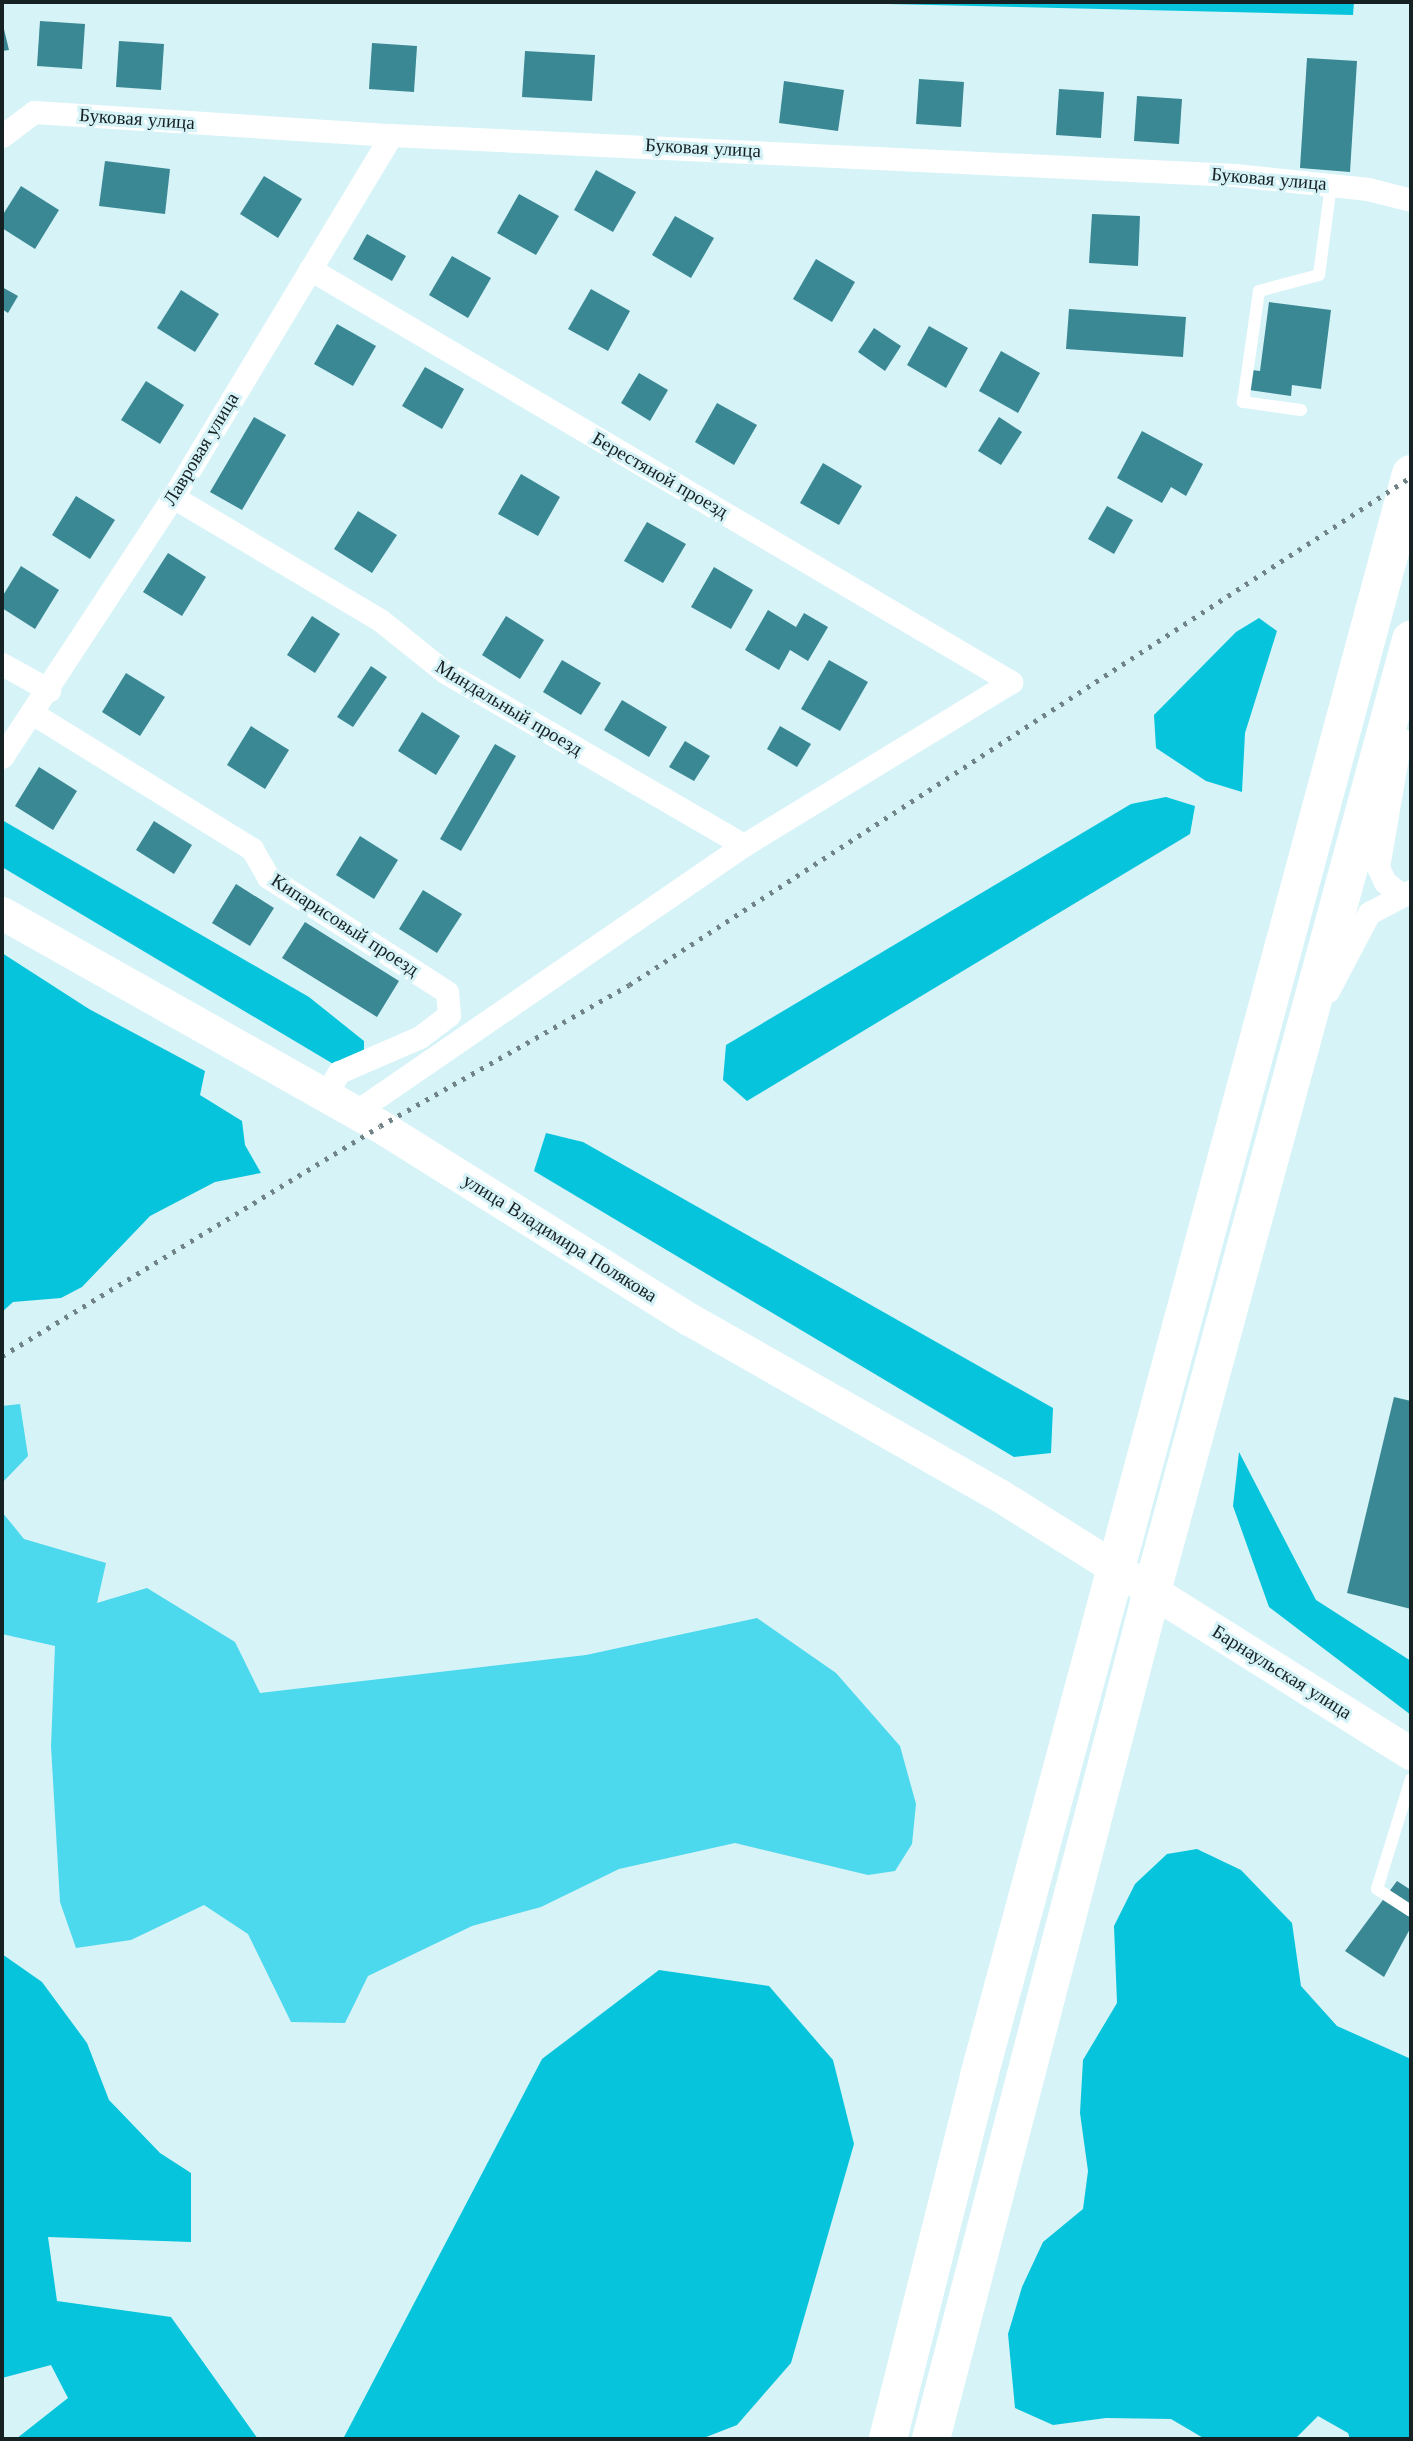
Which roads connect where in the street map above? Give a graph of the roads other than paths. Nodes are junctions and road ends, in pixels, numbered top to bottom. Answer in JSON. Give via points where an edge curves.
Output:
{"nodes":[{"id":1,"x":391,"y":135,"type":"junction"},
{"id":2,"x":2,"y":136,"type":"edge"},
{"id":3,"x":1331,"y":185,"type":"junction"},
{"id":4,"x":1411,"y":200,"type":"edge"},
{"id":5,"x":310,"y":269,"type":"junction"},
{"id":6,"x":1301,"y":410,"type":"dead end"},
{"id":7,"x":1411,"y":474,"type":"edge"},
{"id":8,"x":173,"y":497,"type":"junction"},
{"id":9,"x":1407,"y":656,"type":"edge"},
{"id":10,"x":2,"y":664,"type":"edge"},
{"id":11,"x":49,"y":690,"type":"junction"},
{"id":12,"x":32,"y":713,"type":"junction"},
{"id":13,"x":2,"y":757,"type":"edge"},
{"id":14,"x":744,"y":845,"type":"junction"},
{"id":15,"x":1405,"y":892,"type":"edge"},
{"id":16,"x":2,"y":913,"type":"edge"},
{"id":17,"x":1312,"y":1011,"type":"junction"},
{"id":18,"x":325,"y":1095,"type":"junction"},
{"id":19,"x":355,"y":1112,"type":"junction"},
{"id":20,"x":1115,"y":1568,"type":"junction"},
{"id":21,"x":1152,"y":1591,"type":"junction"},
{"id":22,"x":1411,"y":1753,"type":"edge"},
{"id":23,"x":1411,"y":1779,"type":"edge"},
{"id":24,"x":1411,"y":1911,"type":"edge"},
{"id":25,"x":888,"y":2439,"type":"edge"},
{"id":26,"x":931,"y":2439,"type":"edge"}],
"edges":[{"from":1,"to":2,"type":"street","name":"Буковая улица","via":[[34,112]]},
{"from":1,"to":3,"type":"street","name":"Буковая улица","via":[[1180,172]]},
{"from":1,"to":5,"type":"street","name":"Лавровая улица"},
{"from":3,"to":4,"type":"street","name":"Буковая улица"},
{"from":3,"to":6,"type":"lane","via":[[1319,275],[1259,291],[1243,402]]},
{"from":5,"to":8,"type":"street","name":"Лавровая улица"},
{"from":5,"to":14,"type":"street","name":"Берестяной проезд","via":[[1011,682]]},
{"from":7,"to":20,"type":"highway"},
{"from":8,"to":11,"type":"street","name":"Лавровая улица"},
{"from":8,"to":14,"type":"street","name":"Миндальный проезд","via":[[380,620],[445,673]]},
{"from":9,"to":15,"type":"street","via":[[1399,754],[1378,867],[1385,882]]},
{"from":9,"to":17,"type":"highway"},
{"from":10,"to":11,"type":"street"},
{"from":11,"to":12,"type":"street","name":"Лавровая улица"},
{"from":12,"to":13,"type":"street","name":"Лавровая улица"},
{"from":12,"to":18,"type":"street","name":"Кипарисовый проезд","via":[[252,849],[268,877],[447,992],[449,1015],[420,1037],[340,1072]]},
{"from":14,"to":19,"type":"street"},
{"from":15,"to":17,"type":"street","via":[[1369,913],[1337,978]]},
{"from":16,"to":18,"type":"street","name":"улица Владимира Полякова"},
{"from":17,"to":21,"type":"highway"},
{"from":18,"to":19,"type":"street","name":"улица Владимира Полякова"},
{"from":19,"to":20,"type":"street","name":"улица Владимира Полякова","via":[[689,1318],[999,1495]]},
{"from":20,"to":21,"type":"street","name":"улица Владимира Полякова"},
{"from":20,"to":25,"type":"highway"},
{"from":21,"to":22,"type":"street","name":"Барнаульская улица"},
{"from":21,"to":26,"type":"highway"},
{"from":23,"to":24,"type":"lane","via":[[1377,1889]]}]}
